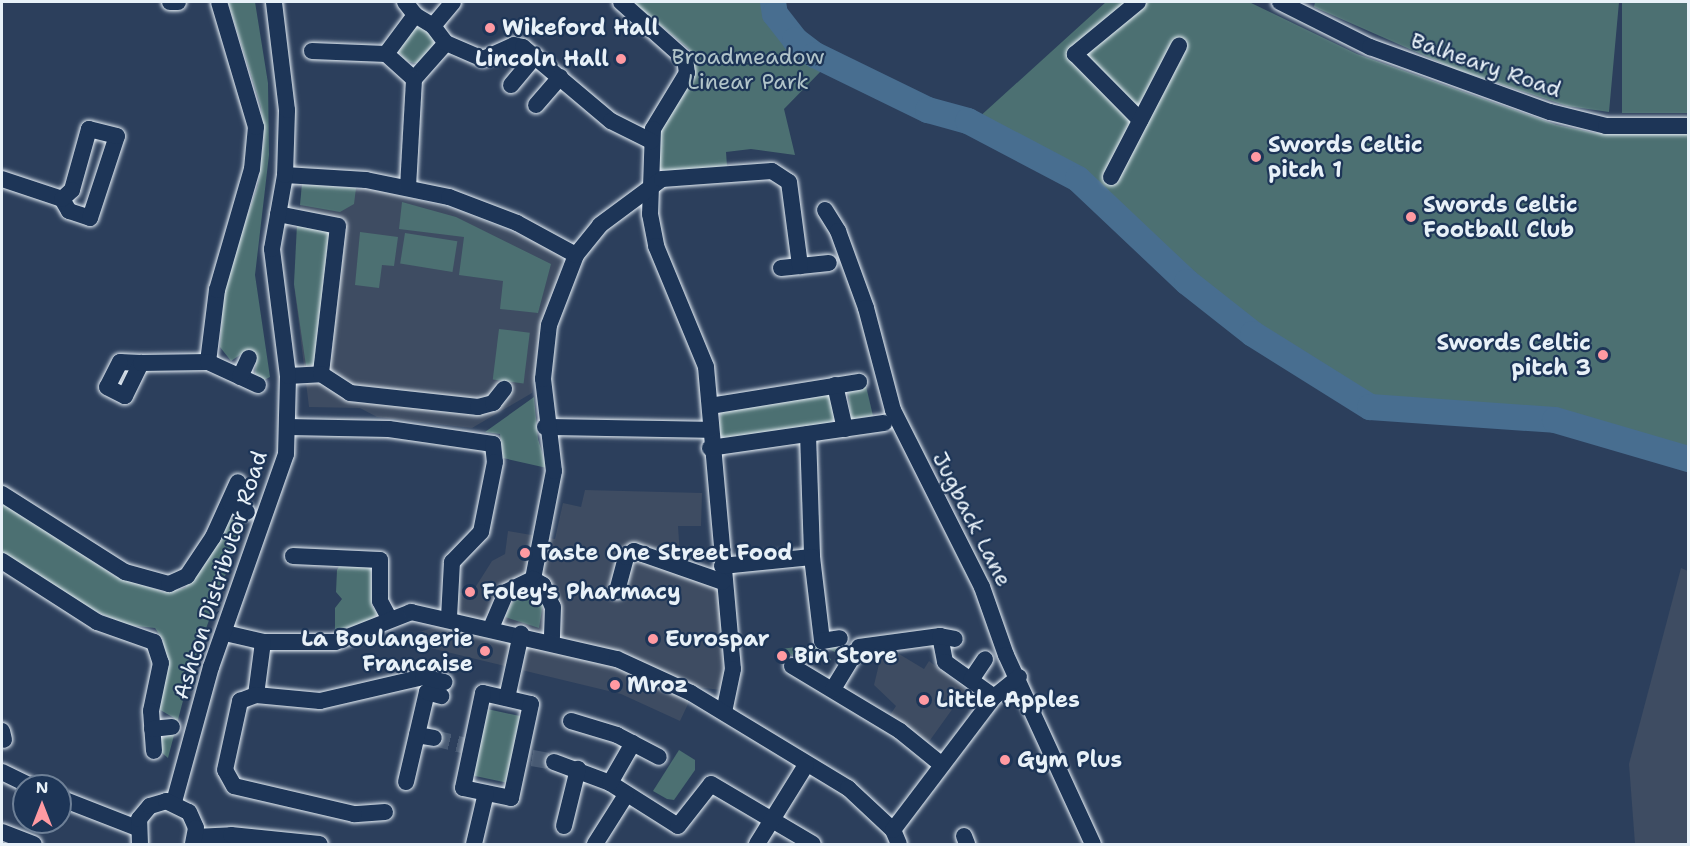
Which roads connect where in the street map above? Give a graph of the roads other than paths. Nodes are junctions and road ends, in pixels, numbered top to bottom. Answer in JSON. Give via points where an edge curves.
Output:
{"nodes":[{"id":1,"x":170,"y":2,"type":"edge"},
{"id":2,"x":178,"y":2,"type":"edge"},
{"id":3,"x":219,"y":2,"type":"edge"},
{"id":4,"x":274,"y":2,"type":"edge"},
{"id":5,"x":405,"y":2,"type":"edge"},
{"id":6,"x":453,"y":2,"type":"edge"},
{"id":7,"x":621,"y":2,"type":"edge"},
{"id":8,"x":1138,"y":2,"type":"edge"},
{"id":9,"x":1280,"y":2,"type":"edge"},
{"id":10,"x":415,"y":15,"type":"junction"},
{"id":11,"x":433,"y":26,"type":"junction"},
{"id":12,"x":446,"y":43,"type":"junction"},
{"id":13,"x":1179,"y":46,"type":"dead end"},
{"id":14,"x":312,"y":51,"type":"dead end"},
{"id":15,"x":386,"y":54,"type":"junction"},
{"id":16,"x":535,"y":56,"type":"junction"},
{"id":17,"x":560,"y":77,"type":"junction"},
{"id":18,"x":414,"y":79,"type":"junction"},
{"id":19,"x":511,"y":85,"type":"dead end"},
{"id":20,"x":536,"y":105,"type":"dead end"},
{"id":21,"x":1140,"y":120,"type":"junction"},
{"id":22,"x":1689,"y":126,"type":"edge"},
{"id":23,"x":651,"y":141,"type":"junction"},
{"id":24,"x":285,"y":175,"type":"junction"},
{"id":25,"x":1111,"y":177,"type":"dead end"},
{"id":26,"x":2,"y":179,"type":"edge"},
{"id":27,"x":649,"y":185,"type":"junction"},
{"id":28,"x":408,"y":187,"type":"junction"},
{"id":29,"x":62,"y":199,"type":"junction"},
{"id":30,"x":825,"y":210,"type":"dead end"},
{"id":31,"x":278,"y":214,"type":"junction"},
{"id":32,"x":576,"y":255,"type":"junction"},
{"id":33,"x":829,"y":263,"type":"dead end"},
{"id":34,"x":800,"y":266,"type":"junction"},
{"id":35,"x":781,"y":268,"type":"dead end"},
{"id":36,"x":249,"y":358,"type":"dead end"},
{"id":37,"x":141,"y":363,"type":"dead end"},
{"id":38,"x":208,"y":363,"type":"junction"},
{"id":39,"x":321,"y":374,"type":"junction"},
{"id":40,"x":288,"y":376,"type":"junction"},
{"id":41,"x":240,"y":377,"type":"junction"},
{"id":42,"x":859,"y":382,"type":"dead end"},
{"id":43,"x":258,"y":385,"type":"dead end"},
{"id":44,"x":835,"y":386,"type":"junction"},
{"id":45,"x":504,"y":389,"type":"dead end"},
{"id":46,"x":710,"y":406,"type":"junction"},
{"id":47,"x":884,"y":423,"type":"dead end"},
{"id":48,"x":545,"y":427,"type":"junction"},
{"id":49,"x":288,"y":428,"type":"junction"},
{"id":50,"x":844,"y":429,"type":"junction"},
{"id":51,"x":710,"y":430,"type":"junction"},
{"id":52,"x":808,"y":434,"type":"junction"},
{"id":53,"x":711,"y":448,"type":"junction"},
{"id":54,"x":237,"y":482,"type":"dead end"},
{"id":55,"x":2,"y":494,"type":"edge"},
{"id":56,"x":230,"y":503,"type":"junction"},
{"id":57,"x":247,"y":512,"type":"dead end"},
{"id":58,"x":293,"y":556,"type":"dead end"},
{"id":59,"x":812,"y":556,"type":"junction"},
{"id":60,"x":2,"y":561,"type":"edge"},
{"id":61,"x":722,"y":574,"type":"junction"},
{"id":62,"x":532,"y":579,"type":"junction"},
{"id":63,"x":616,"y":591,"type":"dead end"},
{"id":64,"x":449,"y":618,"type":"junction"},
{"id":65,"x":390,"y":620,"type":"junction"},
{"id":66,"x":491,"y":628,"type":"junction"},
{"id":67,"x":225,"y":633,"type":"junction"},
{"id":68,"x":521,"y":634,"type":"junction"},
{"id":69,"x":840,"y":638,"type":"dead end"},
{"id":70,"x":552,"y":641,"type":"junction"},
{"id":71,"x":263,"y":642,"type":"junction"},
{"id":72,"x":985,"y":659,"type":"dead end"},
{"id":73,"x":792,"y":666,"type":"dead end"},
{"id":74,"x":1019,"y":677,"type":"junction"},
{"id":75,"x":971,"y":680,"type":"junction"},
{"id":76,"x":833,"y":689,"type":"junction"},
{"id":77,"x":256,"y":696,"type":"junction"},
{"id":78,"x":994,"y":697,"type":"junction"},
{"id":79,"x":507,"y":698,"type":"junction"},
{"id":80,"x":724,"y":712,"type":"junction"},
{"id":81,"x":571,"y":720,"type":"dead end"},
{"id":82,"x":172,"y":727,"type":"dead end"},
{"id":83,"x":152,"y":729,"type":"junction"},
{"id":84,"x":417,"y":735,"type":"junction"},
{"id":85,"x":434,"y":738,"type":"tunnel mouth"},
{"id":86,"x":633,"y":744,"type":"junction"},
{"id":87,"x":154,"y":751,"type":"dead end"},
{"id":88,"x":658,"y":758,"type":"dead end"},
{"id":89,"x":554,"y":762,"type":"tunnel mouth"},
{"id":90,"x":806,"y":765,"type":"junction"},
{"id":91,"x":942,"y":765,"type":"junction"},
{"id":92,"x":578,"y":768,"type":"junction"},
{"id":93,"x":406,"y":782,"type":"dead end"},
{"id":94,"x":610,"y":783,"type":"junction"},
{"id":95,"x":486,"y":793,"type":"junction"},
{"id":96,"x":626,"y":795,"type":"junction"},
{"id":97,"x":174,"y":802,"type":"junction"},
{"id":98,"x":72,"y":803,"type":"edge"},
{"id":99,"x":385,"y":812,"type":"dead end"},
{"id":100,"x":772,"y":819,"type":"junction"},
{"id":101,"x":564,"y":826,"type":"dead end"},
{"id":102,"x":137,"y":828,"type":"junction"},
{"id":103,"x":2,"y":832,"type":"edge"},
{"id":104,"x":896,"y":837,"type":"edge"},
{"id":105,"x":194,"y":841,"type":"edge"},
{"id":106,"x":34,"y":844,"type":"edge"},
{"id":107,"x":140,"y":844,"type":"edge"},
{"id":108,"x":320,"y":844,"type":"edge"},
{"id":109,"x":474,"y":844,"type":"edge"},
{"id":110,"x":595,"y":844,"type":"edge"},
{"id":111,"x":757,"y":844,"type":"edge"},
{"id":112,"x":813,"y":844,"type":"edge"},
{"id":113,"x":1093,"y":844,"type":"edge"}],
"edges":[{"from":1,"to":2,"type":"street"},
{"from":3,"to":38,"type":"street","via":[[256,127],[252,169],[217,290]]},
{"from":4,"to":24,"type":"street","name":"Ashton Distributor Road","via":[[287,110]]},
{"from":5,"to":10,"type":"street"},
{"from":6,"to":11,"type":"street"},
{"from":7,"to":23,"type":"street","via":[[685,59],[687,73],[661,111]]},
{"from":8,"to":21,"type":"street","via":[[1075,54]]},
{"from":9,"to":22,"type":"street","name":"Balheary Road","via":[[1370,47],[1550,112],[1606,126]]},
{"from":10,"to":11,"type":"street"},
{"from":10,"to":15,"type":"street"},
{"from":11,"to":12,"type":"street"},
{"from":12,"to":16,"type":"street","via":[[483,59],[514,45]]},
{"from":12,"to":18,"type":"street"},
{"from":13,"to":21,"type":"street"},
{"from":14,"to":15,"type":"street"},
{"from":15,"to":18,"type":"street"},
{"from":16,"to":17,"type":"street"},
{"from":16,"to":19,"type":"street"},
{"from":17,"to":20,"type":"street"},
{"from":17,"to":23,"type":"street","via":[[625,130]]},
{"from":18,"to":28,"type":"street"},
{"from":21,"to":25,"type":"street"},
{"from":23,"to":27,"type":"street"},
{"from":24,"to":28,"type":"street"},
{"from":24,"to":31,"type":"street","name":"Ashton Distributor Road"},
{"from":26,"to":29,"type":"street"},
{"from":27,"to":32,"type":"street","via":[[600,225]]},
{"from":27,"to":34,"type":"street","via":[[745,170],[783,176],[791,188]]},
{"from":27,"to":46,"type":"street","via":[[656,246],[699,346]]},
{"from":28,"to":32,"type":"street","via":[[488,210]]},
{"from":29,"to":29,"type":"street","via":[[69,211],[90,218],[117,136],[89,129],[72,190]]},
{"from":30,"to":74,"type":"street","name":"Jugback Lane","via":[[838,231],[866,308],[893,410],[982,587]]},
{"from":31,"to":39,"type":"street","via":[[338,226]]},
{"from":31,"to":40,"type":"street","name":"Ashton Distributor Road","via":[[272,249],[275,306]]},
{"from":32,"to":48,"type":"street","via":[[549,325]]},
{"from":33,"to":34,"type":"street"},
{"from":34,"to":35,"type":"street"},
{"from":36,"to":41,"type":"street"},
{"from":37,"to":38,"type":"street"},
{"from":38,"to":41,"type":"street"},
{"from":39,"to":40,"type":"street"},
{"from":39,"to":45,"type":"street","via":[[350,393],[472,407],[493,403]]},
{"from":40,"to":49,"type":"street","name":"Ashton Distributor Road"},
{"from":41,"to":43,"type":"street"},
{"from":42,"to":44,"type":"street"},
{"from":44,"to":46,"type":"street"},
{"from":44,"to":50,"type":"street"},
{"from":46,"to":51,"type":"street"},
{"from":47,"to":50,"type":"street"},
{"from":48,"to":51,"type":"street"},
{"from":48,"to":62,"type":"street","via":[[554,471]]},
{"from":49,"to":64,"type":"street","via":[[389,429],[493,444],[495,462],[481,532],[452,562]]},
{"from":49,"to":67,"type":"street","name":"Ashton Distributor Road","via":[[274,495]]},
{"from":50,"to":52,"type":"street"},
{"from":51,"to":53,"type":"street"},
{"from":52,"to":53,"type":"street"},
{"from":52,"to":59,"type":"street"},
{"from":53,"to":61,"type":"street"},
{"from":54,"to":56,"type":"street"},
{"from":55,"to":56,"type":"street","via":[[125,572],[169,584],[187,576]]},
{"from":56,"to":57,"type":"street"},
{"from":58,"to":65,"type":"street","via":[[380,560],[380,601]]},
{"from":59,"to":61,"type":"street"},
{"from":59,"to":69,"type":"street","via":[[822,641]]},
{"from":60,"to":83,"type":"street","via":[[97,622],[154,642],[160,663]]},
{"from":61,"to":63,"type":"street","via":[[634,551],[626,557]]},
{"from":61,"to":80,"type":"street","via":[[733,687]]},
{"from":62,"to":66,"type":"street","via":[[506,592]]},
{"from":62,"to":70,"type":"street","via":[[543,585],[553,607]]},
{"from":64,"to":65,"type":"street","via":[[411,612]]},
{"from":64,"to":66,"type":"street"},
{"from":65,"to":71,"type":"street","via":[[335,642]]},
{"from":66,"to":68,"type":"street"},
{"from":67,"to":71,"type":"street"},
{"from":67,"to":97,"type":"street","name":"Ashton Distributor Road"},
{"from":68,"to":70,"type":"street"},
{"from":68,"to":79,"type":"street"},
{"from":70,"to":80,"type":"street","via":[[658,675]]},
{"from":71,"to":77,"type":"street"},
{"from":72,"to":75,"type":"street"},
{"from":73,"to":76,"type":"street"},
{"from":74,"to":78,"type":"street"},
{"from":74,"to":113,"type":"street","name":"Jugback Lane"},
{"from":75,"to":76,"type":"street","via":[[945,662],[947,638],[857,650]]},
{"from":75,"to":78,"type":"street"},
{"from":76,"to":91,"type":"street"},
{"from":77,"to":84,"type":"street","via":[[320,701],[423,677],[443,689],[427,692]]},
{"from":77,"to":99,"type":"street","via":[[240,701],[227,780],[354,814]]},
{"from":78,"to":91,"type":"street"},
{"from":79,"to":95,"type":"street","via":[[483,693],[467,746],[463,788]]},
{"from":79,"to":95,"type":"street","via":[[531,704],[526,758],[511,798]]},
{"from":80,"to":90,"type":"street"},
{"from":81,"to":86,"type":"street"},
{"from":82,"to":83,"type":"street"},
{"from":83,"to":87,"type":"street"},
{"from":84,"to":85,"type":"street"},
{"from":84,"to":93,"type":"street"},
{"from":86,"to":88,"type":"street"},
{"from":86,"to":94,"type":"street"},
{"from":89,"to":92,"type":"street"},
{"from":90,"to":100,"type":"street"},
{"from":90,"to":104,"type":"street","via":[[848,788]]},
{"from":91,"to":104,"type":"street"},
{"from":92,"to":94,"type":"street"},
{"from":92,"to":101,"type":"street"},
{"from":94,"to":96,"type":"street"},
{"from":95,"to":109,"type":"street"},
{"from":96,"to":100,"type":"street","via":[[678,826],[711,784]]},
{"from":96,"to":110,"type":"street"},
{"from":97,"to":102,"type":"street","via":[[150,806]]},
{"from":97,"to":105,"type":"street","via":[[189,812]]},
{"from":98,"to":102,"type":"street"},
{"from":100,"to":111,"type":"street"},
{"from":100,"to":112,"type":"street"},
{"from":102,"to":107,"type":"street"},
{"from":103,"to":106,"type":"street"},
{"from":105,"to":108,"type":"street","via":[[231,835]]}]}
